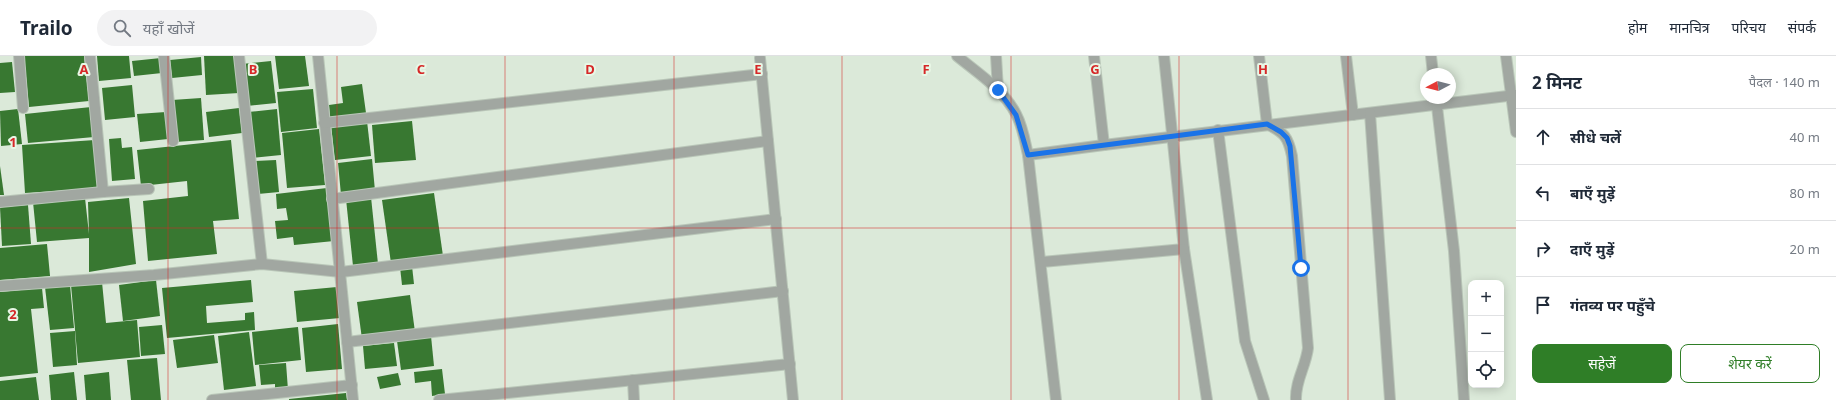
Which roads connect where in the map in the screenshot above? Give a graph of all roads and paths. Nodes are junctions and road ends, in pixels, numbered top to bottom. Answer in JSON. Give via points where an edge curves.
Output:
{"nodes":[{"id":1,"x":19,"y":56,"type":"edge"},
{"id":2,"x":90,"y":56,"type":"edge"},
{"id":3,"x":164,"y":56,"type":"edge"},
{"id":4,"x":239,"y":56,"type":"edge"},
{"id":5,"x":318,"y":56,"type":"edge"},
{"id":6,"x":958,"y":56,"type":"edge"},
{"id":7,"x":996,"y":56,"type":"edge"},
{"id":8,"x":1094,"y":56,"type":"edge"},
{"id":9,"x":1164,"y":56,"type":"edge"},
{"id":10,"x":1259,"y":56,"type":"edge"},
{"id":11,"x":1346,"y":56,"type":"edge"},
{"id":12,"x":1431,"y":56,"type":"edge"},
{"id":13,"x":1506,"y":56,"type":"edge"},
{"id":14,"x":760,"y":58,"type":"dead end"},
{"id":15,"x":1432,"y":68,"type":"edge"},
{"id":16,"x":762,"y":74,"type":"junction"},
{"id":17,"x":998,"y":90,"type":"junction"},
{"id":18,"x":1514,"y":95,"type":"edge"},
{"id":19,"x":1456,"y":99,"type":"edge"},
{"id":20,"x":1420,"y":104,"type":"edge"},
{"id":21,"x":1436,"y":104,"type":"edge"},
{"id":22,"x":23,"y":108,"type":"dead end"},
{"id":23,"x":1370,"y":113,"type":"junction"},
{"id":24,"x":1353,"y":115,"type":"junction"},
{"id":25,"x":324,"y":123,"type":"junction"},
{"id":26,"x":1267,"y":124,"type":"junction"},
{"id":27,"x":1218,"y":130,"type":"junction"},
{"id":28,"x":1516,"y":132,"type":"edge"},
{"id":29,"x":1173,"y":135,"type":"junction"},
{"id":30,"x":173,"y":141,"type":"dead end"},
{"id":31,"x":768,"y":141,"type":"junction"},
{"id":32,"x":1104,"y":145,"type":"junction"},
{"id":33,"x":1028,"y":155,"type":"junction"},
{"id":34,"x":149,"y":189,"type":"dead end"},
{"id":35,"x":103,"y":192,"type":"junction"},
{"id":36,"x":332,"y":198,"type":"junction"},
{"id":37,"x":0,"y":202,"type":"edge"},
{"id":38,"x":776,"y":219,"type":"junction"},
{"id":39,"x":1184,"y":249,"type":"junction"},
{"id":40,"x":1042,"y":262,"type":"junction"},
{"id":41,"x":262,"y":264,"type":"junction"},
{"id":42,"x":341,"y":272,"type":"junction"},
{"id":43,"x":0,"y":286,"type":"edge"},
{"id":44,"x":783,"y":291,"type":"junction"},
{"id":45,"x":347,"y":342,"type":"junction"},
{"id":46,"x":790,"y":364,"type":"junction"},
{"id":47,"x":633,"y":380,"type":"junction"},
{"id":48,"x":352,"y":386,"type":"junction"},
{"id":49,"x":212,"y":400,"type":"edge"},
{"id":50,"x":353,"y":400,"type":"edge"},
{"id":51,"x":439,"y":400,"type":"edge"},
{"id":52,"x":634,"y":400,"type":"edge"},
{"id":53,"x":793,"y":400,"type":"edge"},
{"id":54,"x":1056,"y":400,"type":"edge"},
{"id":55,"x":1207,"y":400,"type":"edge"},
{"id":56,"x":1264,"y":400,"type":"edge"},
{"id":57,"x":1296,"y":400,"type":"edge"},
{"id":58,"x":1390,"y":400,"type":"edge"},
{"id":59,"x":1464,"y":400,"type":"edge"}],
"edges":[{"from":1,"to":22,"type":"street"},
{"from":2,"to":35,"type":"street"},
{"from":3,"to":30,"type":"street"},
{"from":4,"to":41,"type":"street"},
{"from":5,"to":25,"type":"street"},
{"from":6,"to":17,"type":"street"},
{"from":7,"to":17,"type":"street"},
{"from":8,"to":32,"type":"street"},
{"from":9,"to":29,"type":"street"},
{"from":10,"to":26,"type":"street"},
{"from":11,"to":24,"type":"street"},
{"from":12,"to":15,"type":"street"},
{"from":13,"to":18,"type":"street"},
{"from":14,"to":16,"type":"street"},
{"from":16,"to":25,"type":"street"},
{"from":16,"to":31,"type":"street"},
{"from":17,"to":33,"type":"street","via":[[1016,115]]},
{"from":18,"to":19,"type":"street"},
{"from":18,"to":28,"type":"street"},
{"from":20,"to":23,"type":"street"},
{"from":21,"to":59,"type":"street","via":[[1454,252]]},
{"from":23,"to":24,"type":"street"},
{"from":23,"to":58,"type":"street"},
{"from":24,"to":26,"type":"street"},
{"from":25,"to":36,"type":"street"},
{"from":26,"to":27,"type":"street"},
{"from":26,"to":57,"type":"street","via":[[1287,138],[1292,156],[1308,348],[1306,360],[1297,379]]},
{"from":27,"to":29,"type":"street"},
{"from":27,"to":56,"type":"street","via":[[1245,341]]},
{"from":29,"to":32,"type":"street"},
{"from":29,"to":39,"type":"street"},
{"from":31,"to":36,"type":"street"},
{"from":31,"to":38,"type":"street"},
{"from":32,"to":33,"type":"street"},
{"from":33,"to":40,"type":"street"},
{"from":34,"to":35,"type":"street"},
{"from":35,"to":37,"type":"street"},
{"from":36,"to":42,"type":"street"},
{"from":38,"to":42,"type":"street"},
{"from":38,"to":44,"type":"street"},
{"from":39,"to":40,"type":"street"},
{"from":39,"to":55,"type":"street"},
{"from":40,"to":54,"type":"street"},
{"from":41,"to":42,"type":"street"},
{"from":41,"to":43,"type":"street"},
{"from":42,"to":45,"type":"street"},
{"from":44,"to":45,"type":"street"},
{"from":44,"to":46,"type":"street"},
{"from":45,"to":48,"type":"street"},
{"from":46,"to":47,"type":"street"},
{"from":46,"to":53,"type":"street"},
{"from":47,"to":51,"type":"street"},
{"from":47,"to":52,"type":"street"},
{"from":48,"to":49,"type":"street"},
{"from":48,"to":50,"type":"street"}]}
